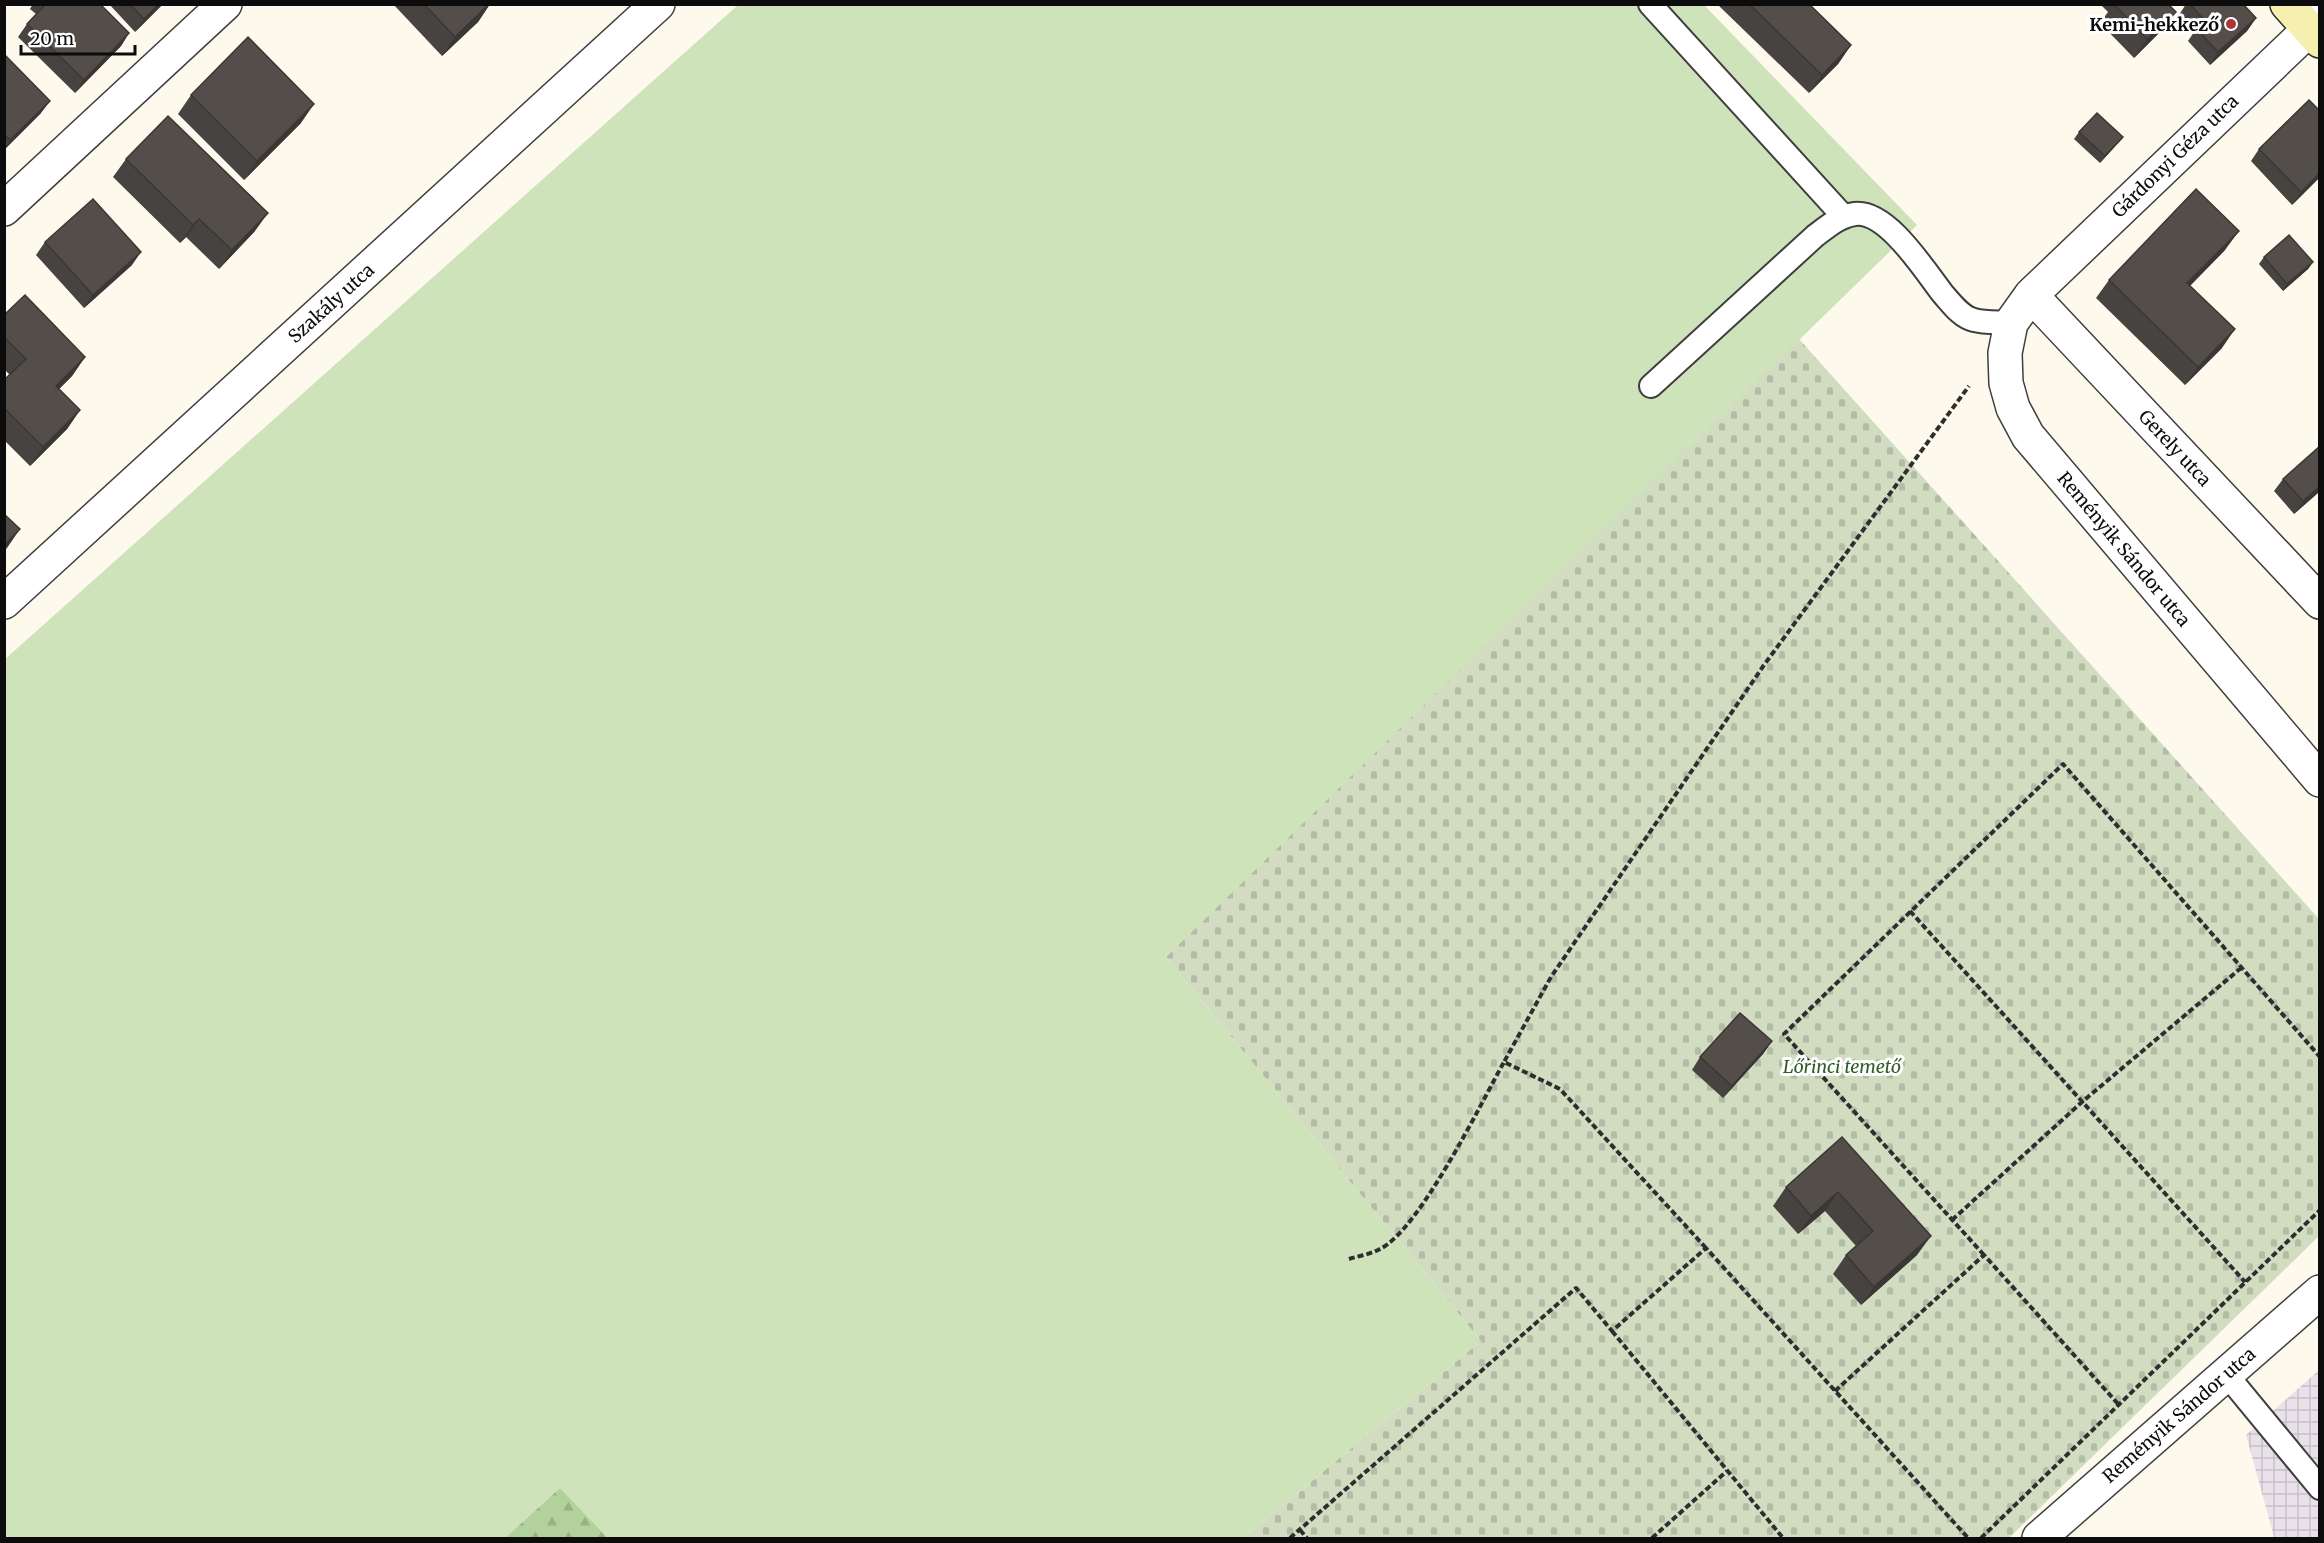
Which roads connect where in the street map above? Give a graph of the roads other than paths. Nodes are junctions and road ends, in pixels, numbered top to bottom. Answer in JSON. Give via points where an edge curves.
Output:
{"nodes":[{"id":1,"x":225,"y":4,"type":"edge"},
{"id":2,"x":658,"y":4,"type":"edge"},
{"id":3,"x":1650,"y":4,"type":"edge"},
{"id":4,"x":2286,"y":4,"type":"edge"},
{"id":5,"x":2316,"y":29,"type":"edge"},
{"id":6,"x":4,"y":209,"type":"edge"},
{"id":7,"x":1844,"y":217,"type":"junction"},
{"id":8,"x":2031,"y":295,"type":"junction"},
{"id":9,"x":2011,"y":323,"type":"junction"},
{"id":10,"x":1651,"y":386,"type":"dead end"},
{"id":11,"x":4,"y":602,"type":"edge"},
{"id":12,"x":2319,"y":602,"type":"edge"},
{"id":13,"x":2319,"y":780,"type":"edge"},
{"id":14,"x":2319,"y":1292,"type":"edge"},
{"id":15,"x":2226,"y":1374,"type":"junction"},
{"id":16,"x":2319,"y":1488,"type":"edge"},
{"id":17,"x":2039,"y":1539,"type":"edge"}],
"edges":[{"from":1,"to":6,"type":"street"},
{"from":2,"to":11,"type":"street","name":"Szakály utca"},
{"from":3,"to":7,"type":"lane"},
{"from":4,"to":5,"type":"street"},
{"from":5,"to":8,"type":"street","name":"Gárdonyi Géza utca"},
{"from":7,"to":9,"type":"lane","via":[[1869,215],[1890,228],[1956,310],[1973,320]]},
{"from":7,"to":10,"type":"lane","via":[[1815,236]]},
{"from":8,"to":9,"type":"street","name":"Reményik Sándor utca"},
{"from":8,"to":12,"type":"street","name":"Gerely utca"},
{"from":9,"to":13,"type":"street","name":"Reményik Sándor utca","via":[[2006,383],[2013,408],[2028,436]]},
{"from":14,"to":15,"type":"street","name":"Reményik Sándor utca"},
{"from":15,"to":16,"type":"lane"},
{"from":15,"to":17,"type":"street","name":"Reményik Sándor utca"}]}
